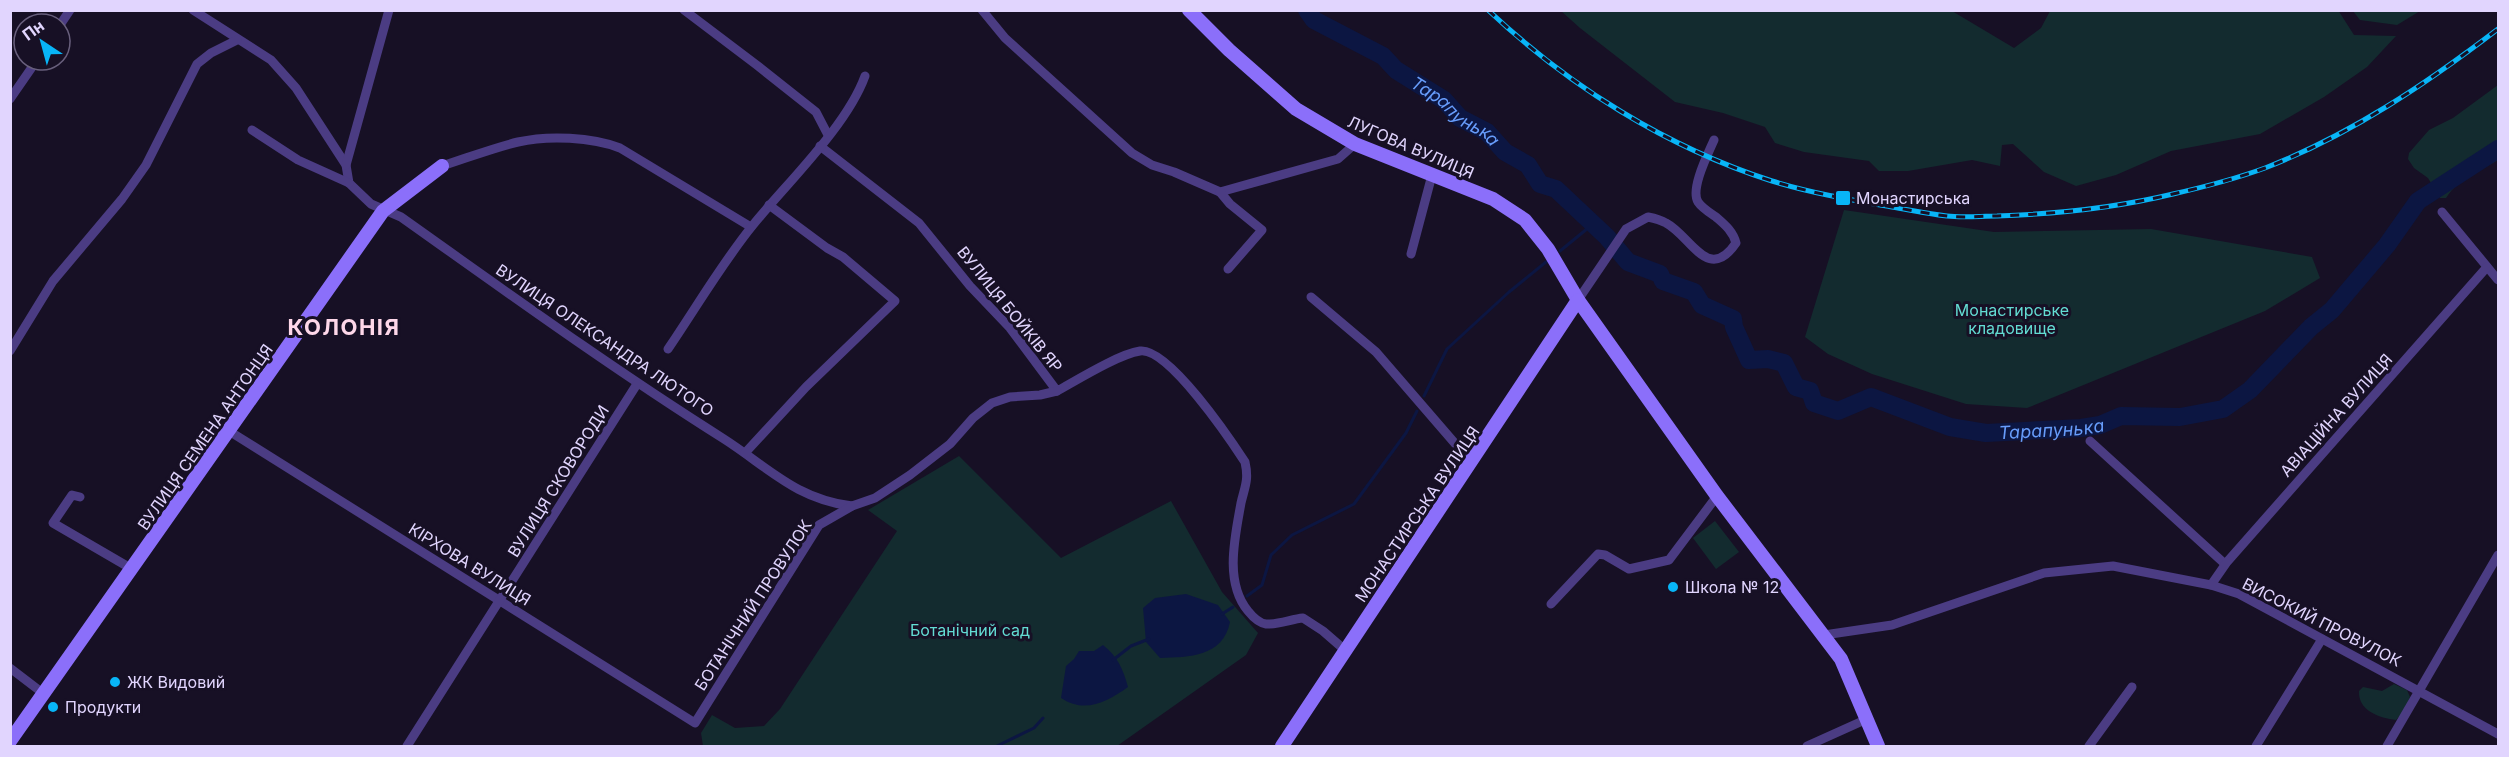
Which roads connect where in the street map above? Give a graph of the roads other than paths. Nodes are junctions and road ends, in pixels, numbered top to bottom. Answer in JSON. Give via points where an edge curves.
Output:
{"nodes":[{"id":1,"x":389,"y":10,"type":"edge"},
{"id":2,"x":684,"y":10,"type":"edge"},
{"id":3,"x":982,"y":10,"type":"edge"},
{"id":4,"x":1189,"y":10,"type":"edge"},
{"id":5,"x":200,"y":12,"type":"edge"},
{"id":6,"x":237,"y":40,"type":"junction"},
{"id":7,"x":29,"y":72,"type":"edge"},
{"id":8,"x":864,"y":76,"type":"dead end"},
{"id":9,"x":10,"y":99,"type":"edge"},
{"id":10,"x":252,"y":130,"type":"dead end"},
{"id":11,"x":828,"y":135,"type":"junction"},
{"id":12,"x":1714,"y":140,"type":"dead end"},
{"id":13,"x":1355,"y":144,"type":"junction"},
{"id":14,"x":820,"y":146,"type":"junction"},
{"id":15,"x":346,"y":165,"type":"junction"},
{"id":16,"x":442,"y":166,"type":"joint"},
{"id":17,"x":1432,"y":175,"type":"junction"},
{"id":18,"x":349,"y":183,"type":"junction"},
{"id":19,"x":1220,"y":192,"type":"junction"},
{"id":20,"x":769,"y":206,"type":"junction"},
{"id":21,"x":383,"y":211,"type":"junction"},
{"id":22,"x":2442,"y":212,"type":"dead end"},
{"id":23,"x":751,"y":227,"type":"junction"},
{"id":24,"x":1411,"y":254,"type":"dead end"},
{"id":25,"x":2487,"y":267,"type":"junction"},
{"id":26,"x":1228,"y":269,"type":"dead end"},
{"id":27,"x":2499,"y":280,"type":"edge"},
{"id":28,"x":1311,"y":297,"type":"dead end"},
{"id":29,"x":1578,"y":300,"type":"junction"},
{"id":30,"x":668,"y":349,"type":"dead end"},
{"id":31,"x":10,"y":351,"type":"edge"},
{"id":32,"x":637,"y":384,"type":"junction"},
{"id":33,"x":1057,"y":391,"type":"junction"},
{"id":34,"x":229,"y":431,"type":"junction"},
{"id":35,"x":2090,"y":441,"type":"dead end"},
{"id":36,"x":745,"y":453,"type":"junction"},
{"id":37,"x":1471,"y":462,"type":"junction"},
{"id":38,"x":1717,"y":496,"type":"junction"},
{"id":39,"x":80,"y":497,"type":"dead end"},
{"id":40,"x":852,"y":506,"type":"junction"},
{"id":41,"x":2499,"y":555,"type":"edge"},
{"id":42,"x":2225,"y":564,"type":"junction"},
{"id":43,"x":132,"y":569,"type":"junction"},
{"id":44,"x":2211,"y":585,"type":"junction"},
{"id":45,"x":500,"y":601,"type":"junction"},
{"id":46,"x":1551,"y":604,"type":"dead end"},
{"id":47,"x":1824,"y":635,"type":"junction"},
{"id":48,"x":2322,"y":639,"type":"junction"},
{"id":49,"x":1346,"y":651,"type":"junction"},
{"id":50,"x":10,"y":668,"type":"edge"},
{"id":51,"x":2132,"y":687,"type":"dead end"},
{"id":52,"x":2421,"y":691,"type":"junction"},
{"id":53,"x":44,"y":694,"type":"junction"},
{"id":54,"x":1867,"y":719,"type":"junction"},
{"id":55,"x":694,"y":723,"type":"joint"},
{"id":56,"x":2499,"y":734,"type":"edge"},
{"id":57,"x":10,"y":741,"type":"edge"},
{"id":58,"x":407,"y":747,"type":"edge"},
{"id":59,"x":1282,"y":747,"type":"edge"},
{"id":60,"x":1807,"y":747,"type":"edge"},
{"id":61,"x":1878,"y":747,"type":"edge"},
{"id":62,"x":2089,"y":747,"type":"edge"},
{"id":63,"x":2256,"y":747,"type":"edge"},
{"id":64,"x":2387,"y":747,"type":"edge"}],
"edges":[{"from":1,"to":15,"type":"street"},
{"from":2,"to":11,"type":"street","via":[[816,112]]},
{"from":3,"to":19,"type":"street","via":[[1005,38],[1132,153]]},
{"from":4,"to":13,"type":"street","name":"ЛУГОВА ВУЛИЦЯ","via":[[1296,109]]},
{"from":5,"to":6,"type":"street"},
{"from":6,"to":15,"type":"street","via":[[271,60],[296,88]]},
{"from":6,"to":31,"type":"street","via":[[197,64],[146,165],[53,282]]},
{"from":7,"to":9,"type":"street"},
{"from":8,"to":11,"type":"street","via":[[858,95]]},
{"from":10,"to":18,"type":"street","name":"ВУЛИЦЯ ОЛЕКСАНДРА ЛЮТОГО","via":[[298,159]]},
{"from":11,"to":14,"type":"street"},
{"from":12,"to":29,"type":"street","via":[[1695,196],[1699,205],[1734,237],[1736,243],[1730,252],[1713,260],[1667,223],[1648,217],[1626,229]]},
{"from":13,"to":17,"type":"street","name":"ЛУГОВА ВУЛИЦЯ"},
{"from":13,"to":19,"type":"street","via":[[1338,159]]},
{"from":14,"to":20,"type":"street"},
{"from":14,"to":33,"type":"street","name":"ВУЛИЦЯ БОЙКІВ ЯР","via":[[919,223],[1010,328]]},
{"from":15,"to":18,"type":"street"},
{"from":16,"to":21,"type":"street","name":"ВУЛИЦЯ СЕМЕНА АНТОНЦЯ"},
{"from":16,"to":23,"type":"street","via":[[520,142],[567,138],[610,144]]},
{"from":17,"to":24,"type":"street"},
{"from":17,"to":29,"type":"street","name":"ЛУГОВА ВУЛИЦЯ","via":[[1493,199],[1525,220],[1548,249]]},
{"from":18,"to":21,"type":"street","name":"ВУЛИЦЯ ОЛЕКСАНДРА ЛЮТОГО"},
{"from":19,"to":26,"type":"street","via":[[1262,230]]},
{"from":20,"to":23,"type":"street"},
{"from":20,"to":36,"type":"street","via":[[843,256],[896,301]]},
{"from":21,"to":32,"type":"street","name":"ВУЛИЦЯ ОЛЕКСАНДРА ЛЮТОГО","via":[[401,217]]},
{"from":21,"to":34,"type":"street","name":"ВУЛИЦЯ СЕМЕНА АНТОНЦЯ"},
{"from":22,"to":25,"type":"street"},
{"from":23,"to":30,"type":"street"},
{"from":25,"to":27,"type":"street"},
{"from":25,"to":42,"type":"street","name":"АВІАЦІЙНА ВУЛИЦЯ"},
{"from":28,"to":37,"type":"street","via":[[1376,352]]},
{"from":29,"to":37,"type":"street","name":"МОНАСТИРСЬКА ВУЛИЦЯ"},
{"from":29,"to":38,"type":"street","name":"ЛУГОВА ВУЛИЦЯ"},
{"from":32,"to":36,"type":"street","name":"ВУЛИЦЯ ОЛЕКСАНДРА ЛЮТОГО"},
{"from":32,"to":45,"type":"street","name":"ВУЛИЦЯ СКОВОРОДИ"},
{"from":33,"to":40,"type":"street","name":"БОТАНІЧНИЙ ПРОВУЛОК","via":[[992,403],[950,444],[910,475],[875,498]]},
{"from":33,"to":49,"type":"street","name":"ВУЛИЦЯ БОЙКІВ ЯР","via":[[1141,351],[1153,354],[1184,380],[1245,462],[1248,477],[1233,564],[1234,587],[1241,603],[1253,617],[1266,624],[1303,618]]},
{"from":34,"to":43,"type":"street","name":"ВУЛИЦЯ СЕМЕНА АНТОНЦЯ"},
{"from":34,"to":45,"type":"street","name":"КІРХОВА ВУЛИЦЯ"},
{"from":35,"to":42,"type":"street"},
{"from":36,"to":40,"type":"street","name":"ВУЛИЦЯ ОЛЕКСАНДРА ЛЮТОГО","via":[[805,494],[828,503]]},
{"from":37,"to":49,"type":"street","name":"МОНАСТИРСЬКА ВУЛИЦЯ"},
{"from":38,"to":46,"type":"street","via":[[1669,560],[1629,569],[1598,554]]},
{"from":38,"to":47,"type":"street","name":"ЛУГОВА ВУЛИЦЯ"},
{"from":39,"to":43,"type":"street","via":[[72,495],[53,524]]},
{"from":40,"to":55,"type":"street","name":"БОТАНІЧНИЙ ПРОВУЛОК","via":[[819,525]]},
{"from":41,"to":52,"type":"street"},
{"from":42,"to":44,"type":"street","name":"АВІАЦІЙНА ВУЛИЦЯ"},
{"from":43,"to":53,"type":"street","name":"ВУЛИЦЯ СЕМЕНА АНТОНЦЯ"},
{"from":44,"to":47,"type":"street","name":"ВИСОКИЙ ПРОВУЛОК","via":[[2113,566],[2044,573],[1892,625]]},
{"from":44,"to":48,"type":"street","name":"ВИСОКИЙ ПРОВУЛОК","via":[[2239,594]]},
{"from":45,"to":55,"type":"street","name":"КІРХОВА ВУЛИЦЯ"},
{"from":45,"to":58,"type":"street","name":"ВУЛИЦЯ СКОВОРОДИ"},
{"from":47,"to":54,"type":"street","name":"ЛУГОВА ВУЛИЦЯ","via":[[1841,660]]},
{"from":48,"to":52,"type":"street","name":"ВИСОКИЙ ПРОВУЛОК"},
{"from":48,"to":63,"type":"street"},
{"from":49,"to":59,"type":"street","name":"МОНАСТИРСЬКА ВУЛИЦЯ"},
{"from":50,"to":53,"type":"street"},
{"from":51,"to":62,"type":"street"},
{"from":52,"to":56,"type":"street","name":"ВИСОКИЙ ПРОВУЛОК"},
{"from":52,"to":64,"type":"street"},
{"from":53,"to":57,"type":"street","name":"ВУЛИЦЯ СЕМЕНА АНТОНЦЯ"},
{"from":54,"to":60,"type":"street"},
{"from":54,"to":61,"type":"street","name":"ЛУГОВА ВУЛИЦЯ"}]}
